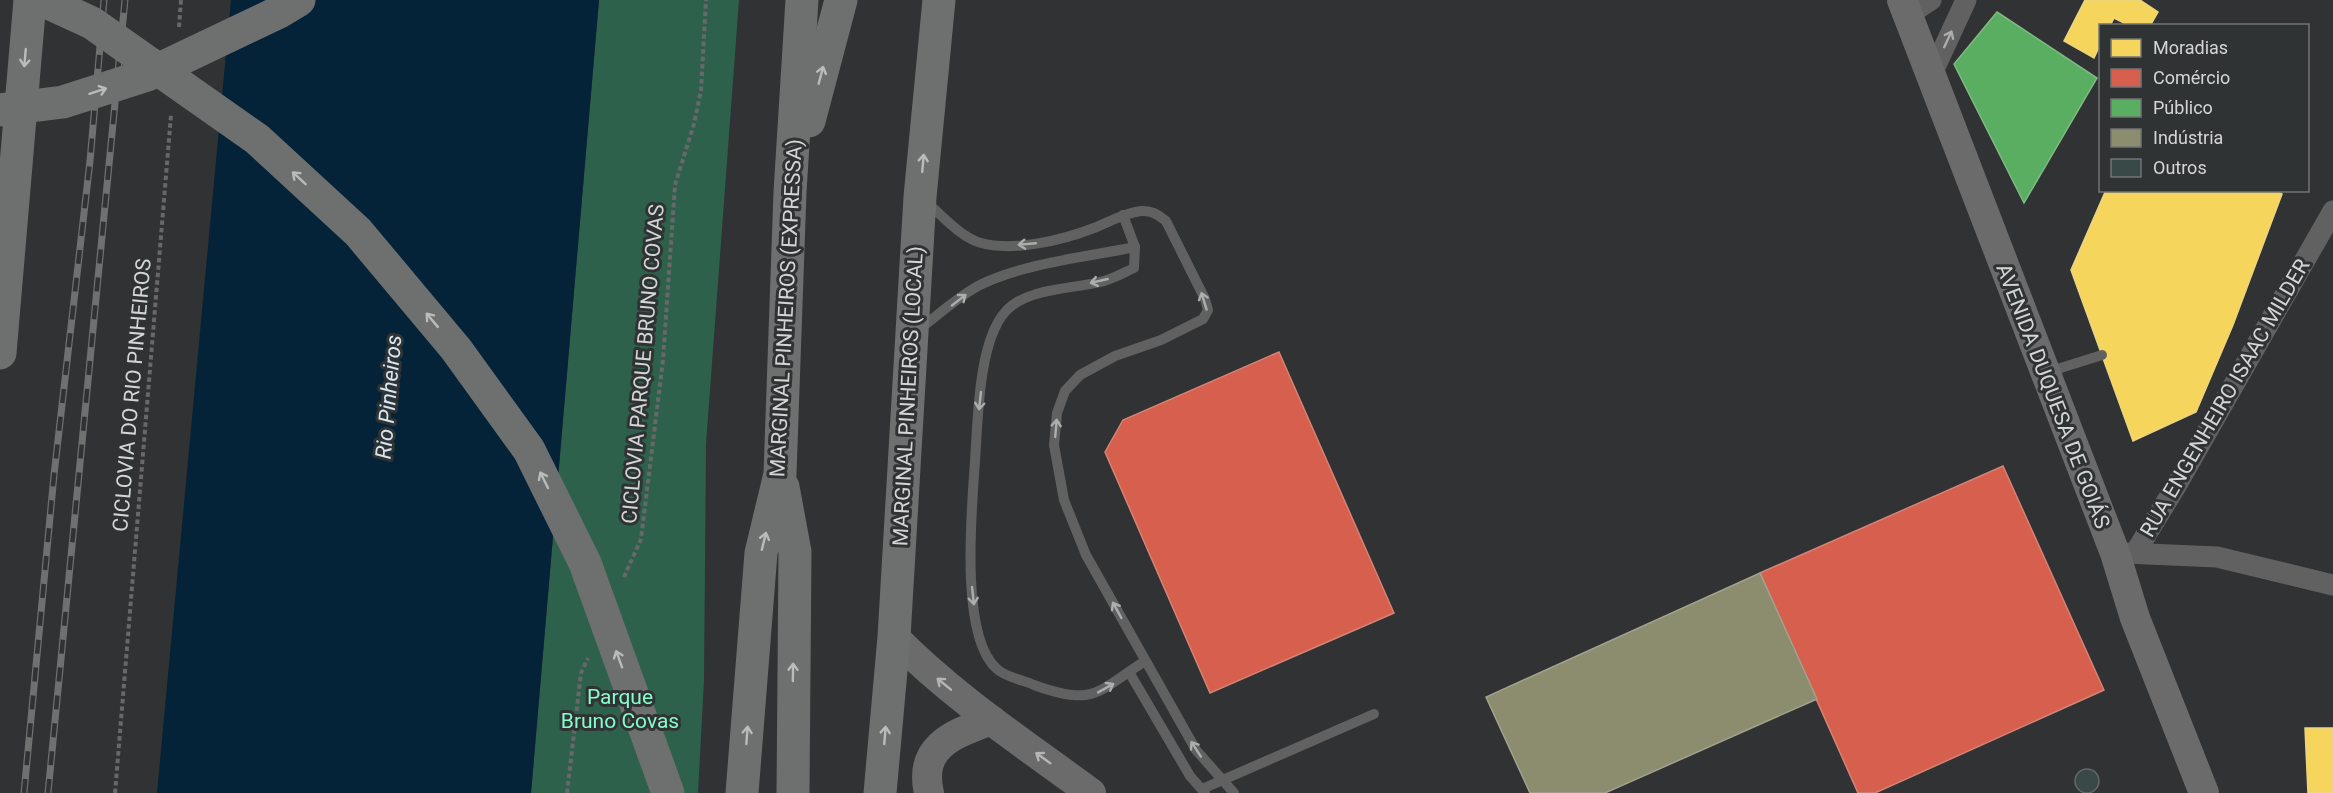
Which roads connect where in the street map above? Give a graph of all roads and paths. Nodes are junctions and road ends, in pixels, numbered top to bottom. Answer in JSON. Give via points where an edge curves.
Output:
{"nodes":[{"id":1,"x":30,"y":0,"type":"edge"},
{"id":2,"x":42,"y":0,"type":"edge"},
{"id":3,"x":181,"y":0,"type":"edge"},
{"id":4,"x":299,"y":0,"type":"edge"},
{"id":5,"x":706,"y":0,"type":"edge"},
{"id":6,"x":802,"y":0,"type":"edge"},
{"id":7,"x":841,"y":0,"type":"edge"},
{"id":8,"x":939,"y":0,"type":"edge"},
{"id":9,"x":1966,"y":0,"type":"edge"},
{"id":10,"x":1913,"y":5,"type":"edge"},
{"id":11,"x":178,"y":35,"type":"dead end"},
{"id":12,"x":1930,"y":78,"type":"junction"},
{"id":13,"x":172,"y":106,"type":"dead end"},
{"id":14,"x":0,"y":110,"type":"edge"},
{"id":15,"x":790,"y":192,"type":"junction"},
{"id":16,"x":920,"y":196,"type":"junction"},
{"id":17,"x":2333,"y":211,"type":"edge"},
{"id":18,"x":1123,"y":215,"type":"junction"},
{"id":19,"x":1135,"y":247,"type":"junction"},
{"id":20,"x":912,"y":334,"type":"junction"},
{"id":21,"x":0,"y":352,"type":"edge"},
{"id":22,"x":2102,"y":355,"type":"dead end"},
{"id":23,"x":2044,"y":373,"type":"junction"},
{"id":24,"x":780,"y":474,"type":"junction"},
{"id":25,"x":2125,"y":553,"type":"junction"},
{"id":26,"x":622,"y":580,"type":"dead end"},
{"id":27,"x":2333,"y":585,"type":"edge"},
{"id":28,"x":894,"y":637,"type":"junction"},
{"id":29,"x":590,"y":652,"type":"dead end"},
{"id":30,"x":1145,"y":661,"type":"junction"},
{"id":31,"x":1129,"y":672,"type":"junction"},
{"id":32,"x":1374,"y":714,"type":"dead end"},
{"id":33,"x":991,"y":720,"type":"junction"},
{"id":34,"x":1222,"y":780,"type":"junction"},
{"id":35,"x":1204,"y":791,"type":"edge"},
{"id":36,"x":115,"y":793,"type":"edge"},
{"id":37,"x":567,"y":793,"type":"edge"},
{"id":38,"x":668,"y":793,"type":"edge"},
{"id":39,"x":742,"y":793,"type":"edge"},
{"id":40,"x":793,"y":793,"type":"edge"},
{"id":41,"x":880,"y":793,"type":"edge"},
{"id":42,"x":929,"y":793,"type":"edge"},
{"id":43,"x":1090,"y":793,"type":"edge"},
{"id":44,"x":1234,"y":793,"type":"edge"},
{"id":45,"x":2204,"y":793,"type":"edge"}],
"edges":[{"from":1,"to":21,"type":"highway","one_way":true},
{"from":38,"to":2,"type":"highway","one_way":true,"bridge":true,"via":[[585,563],[529,450],[456,349],[358,232],[257,139],[92,23]]},
{"from":3,"to":11,"type":"path"},
{"from":14,"to":4,"type":"highway","one_way":true,"bridge":true,"via":[[63,102],[147,75]]},
{"from":5,"to":26,"type":"path","name":"CICLOVIA PARQUE BRUNO COVAS","via":[[701,90],[675,184],[663,360],[641,539]]},
{"from":6,"to":15,"type":"highway","name":"MARGINAL PINHEIROS (EXPRESSA)"},
{"from":15,"to":7,"type":"highway","one_way":true},
{"from":16,"to":8,"type":"highway","name":"MARGINAL PINHEIROS (LOCAL)","one_way":true},
{"from":12,"to":9,"type":"street","one_way":true},
{"from":10,"to":12,"type":"street","name":"AVENIDA DUQUESA DE GOIÁS"},
{"from":12,"to":23,"type":"street","name":"AVENIDA DUQUESA DE GOIÁS"},
{"from":13,"to":36,"type":"path","name":"CICLOVIA DO RIO PINHEIROS"},
{"from":15,"to":24,"type":"highway","name":"MARGINAL PINHEIROS (EXPRESSA)"},
{"from":18,"to":16,"type":"lane","one_way":true,"via":[[1057,240],[1001,245],[980,243],[965,235]]},
{"from":16,"to":20,"type":"highway","name":"MARGINAL PINHEIROS (LOCAL)"},
{"from":17,"to":25,"type":"street","name":"RUA ENGENHEIRO ISAAC MILDER","via":[[2176,486]]},
{"from":18,"to":19,"type":"lane"},
{"from":30,"to":18,"type":"lane","one_way":true,"via":[[1086,555],[1064,500],[1054,445],[1057,413],[1065,391],[1080,375],[1203,319],[1208,310],[1166,221],[1143,211]]},
{"from":20,"to":19,"type":"lane","one_way":true,"via":[[980,285],[1002,276]]},
{"from":19,"to":31,"type":"lane","one_way":true,"via":[[1134,268],[1101,282],[1019,301],[995,327],[984,368],[970,564],[978,636],[984,653],[998,670],[1082,697],[1111,686]]},
{"from":20,"to":28,"type":"highway","name":"MARGINAL PINHEIROS (LOCAL)"},
{"from":22,"to":23,"type":"lane"},
{"from":23,"to":25,"type":"street","name":"AVENIDA DUQUESA DE GOIÁS"},
{"from":39,"to":24,"type":"highway","name":"MARGINAL PINHEIROS (EXPRESSA)","one_way":true,"via":[[761,553]]},
{"from":40,"to":24,"type":"highway","one_way":true,"via":[[795,552]]},
{"from":25,"to":27,"type":"street","via":[[2217,557]]},
{"from":25,"to":45,"type":"street","name":"AVENIDA DUQUESA DE GOIÁS","via":[[2135,618]]},
{"from":33,"to":28,"type":"street","one_way":true,"via":[[941,682]]},
{"from":41,"to":28,"type":"highway","name":"MARGINAL PINHEIROS (LOCAL)","one_way":true},
{"from":29,"to":37,"type":"path","via":[[581,673]]},
{"from":30,"to":31,"type":"lane"},
{"from":34,"to":30,"type":"lane","one_way":true,"via":[[1196,750]]},
{"from":31,"to":35,"type":"lane","via":[[1190,776]]},
{"from":32,"to":34,"type":"lane"},
{"from":33,"to":42,"type":"street","via":[[948,738],[933,753],[927,768]]},
{"from":43,"to":33,"type":"street","one_way":true},
{"from":34,"to":35,"type":"lane"},
{"from":34,"to":44,"type":"lane"}]}
